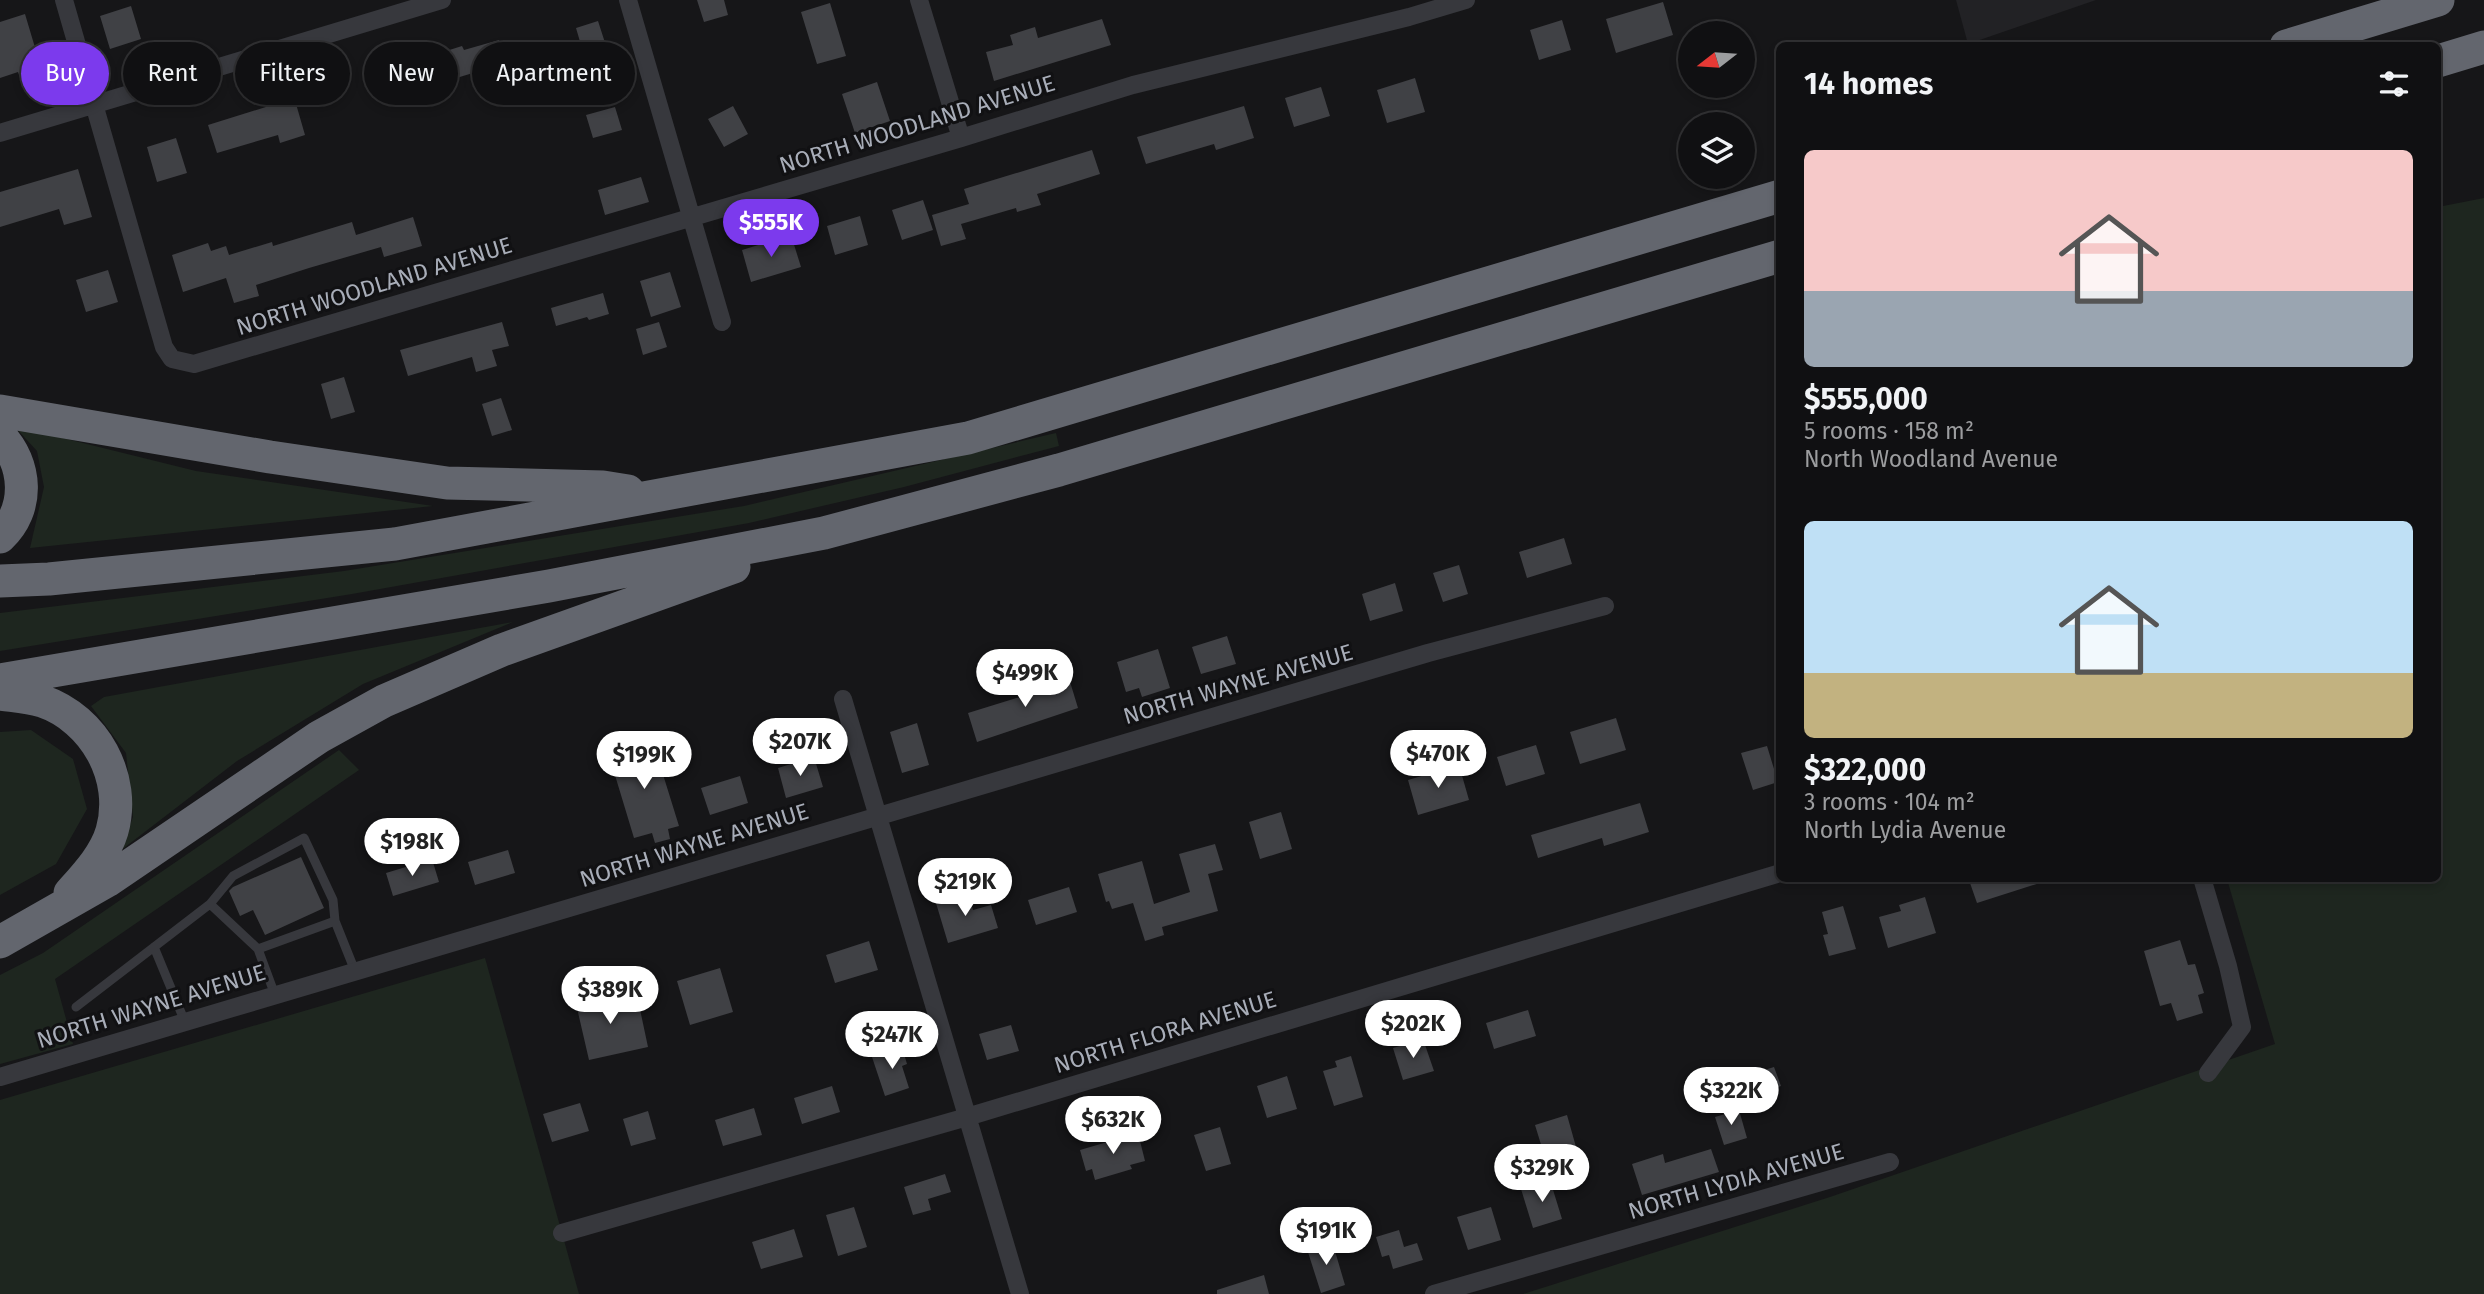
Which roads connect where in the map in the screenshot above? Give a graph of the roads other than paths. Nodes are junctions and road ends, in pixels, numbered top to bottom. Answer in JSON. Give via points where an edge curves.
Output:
{"nodes":[{"id":1,"x":64,"y":0,"type":"edge"},
{"id":2,"x":442,"y":0,"type":"edge"},
{"id":3,"x":628,"y":0,"type":"edge"},
{"id":4,"x":919,"y":0,"type":"edge"},
{"id":5,"x":1466,"y":0,"type":"edge"},
{"id":6,"x":2438,"y":0,"type":"edge"},
{"id":7,"x":77,"y":42,"type":"edge"},
{"id":8,"x":2299,"y":42,"type":"edge"},
{"id":9,"x":2484,"y":47,"type":"edge"},
{"id":10,"x":2441,"y":60,"type":"edge"},
{"id":11,"x":109,"y":99,"type":"edge"},
{"id":12,"x":89,"y":105,"type":"edge"},
{"id":13,"x":96,"y":105,"type":"edge"},
{"id":14,"x":0,"y":133,"type":"edge"},
{"id":15,"x":961,"y":138,"type":"junction"},
{"id":16,"x":1776,"y":197,"type":"edge"},
{"id":17,"x":690,"y":216,"type":"junction"},
{"id":18,"x":1776,"y":258,"type":"edge"},
{"id":19,"x":722,"y":322,"type":"dead end"},
{"id":20,"x":0,"y":411,"type":"edge"},
{"id":21,"x":0,"y":436,"type":"edge"},
{"id":22,"x":665,"y":496,"type":"junction"},
{"id":23,"x":824,"y":533,"type":"junction"},
{"id":24,"x":0,"y":537,"type":"edge"},
{"id":25,"x":0,"y":581,"type":"edge"},
{"id":26,"x":1605,"y":606,"type":"dead end"},
{"id":27,"x":0,"y":680,"type":"edge"},
{"id":28,"x":0,"y":694,"type":"edge"},
{"id":29,"x":843,"y":699,"type":"dead end"},
{"id":30,"x":876,"y":816,"type":"junction"},
{"id":31,"x":1776,"y":874,"type":"edge"},
{"id":32,"x":2203,"y":882,"type":"edge"},
{"id":33,"x":210,"y":904,"type":"junction"},
{"id":34,"x":56,"y":908,"type":"junction"},
{"id":35,"x":335,"y":922,"type":"junction"},
{"id":36,"x":0,"y":942,"type":"edge"},
{"id":37,"x":154,"y":947,"type":"junction"},
{"id":38,"x":258,"y":950,"type":"junction"},
{"id":39,"x":355,"y":971,"type":"junction"},
{"id":40,"x":275,"y":995,"type":"junction"},
{"id":41,"x":76,"y":1007,"type":"dead end"},
{"id":42,"x":185,"y":1022,"type":"junction"},
{"id":43,"x":2208,"y":1073,"type":"dead end"},
{"id":44,"x":0,"y":1077,"type":"edge"},
{"id":45,"x":967,"y":1117,"type":"junction"},
{"id":46,"x":1890,"y":1162,"type":"dead end"},
{"id":47,"x":562,"y":1233,"type":"dead end"},
{"id":48,"x":1020,"y":1294,"type":"edge"},
{"id":49,"x":1434,"y":1294,"type":"edge"}],
"edges":[{"from":1,"to":7,"type":"street"},
{"from":2,"to":11,"type":"street"},
{"from":3,"to":17,"type":"street"},
{"from":4,"to":15,"type":"street"},
{"from":5,"to":15,"type":"street","name":"NORTH WOODLAND AVENUE","via":[[1133,85]]},
{"from":6,"to":8,"type":"highway"},
{"from":9,"to":10,"type":"highway"},
{"from":12,"to":14,"type":"street"},
{"from":13,"to":17,"type":"street","name":"NORTH WOODLAND AVENUE","via":[[164,348],[172,359],[184,363],[208,361]]},
{"from":15,"to":17,"type":"street","name":"NORTH WOODLAND AVENUE"},
{"from":16,"to":22,"type":"highway","via":[[968,438]]},
{"from":17,"to":19,"type":"street"},
{"from":18,"to":23,"type":"highway","via":[[1072,467]]},
{"from":20,"to":22,"type":"highway","via":[[447,483],[603,487]]},
{"from":21,"to":24,"type":"highway","via":[[18,461],[22,492],[15,518]]},
{"from":22,"to":25,"type":"highway","via":[[395,544]]},
{"from":23,"to":27,"type":"highway","via":[[549,586]]},
{"from":23,"to":34,"type":"highway","via":[[502,650],[384,701],[318,737],[107,881]]},
{"from":26,"to":30,"type":"street","name":"NORTH WAYNE AVENUE","via":[[1429,653]]},
{"from":28,"to":34,"type":"highway","via":[[42,701],[73,718],[102,750],[111,770],[115,792],[112,831],[95,862]]},
{"from":29,"to":30,"type":"street"},
{"from":30,"to":39,"type":"street","name":"NORTH WAYNE AVENUE"},
{"from":30,"to":45,"type":"street"},
{"from":31,"to":45,"type":"street","name":"NORTH FLORA AVENUE"},
{"from":32,"to":43,"type":"street","via":[[2242,1027]]},
{"from":33,"to":35,"type":"lane","via":[[233,876],[304,838],[333,900]]},
{"from":33,"to":37,"type":"lane"},
{"from":33,"to":38,"type":"lane"},
{"from":34,"to":36,"type":"highway"},
{"from":35,"to":38,"type":"lane"},
{"from":35,"to":39,"type":"lane"},
{"from":37,"to":41,"type":"lane"},
{"from":37,"to":42,"type":"lane"},
{"from":38,"to":40,"type":"lane"},
{"from":39,"to":40,"type":"street","name":"NORTH WAYNE AVENUE"},
{"from":40,"to":42,"type":"street","name":"NORTH WAYNE AVENUE"},
{"from":42,"to":44,"type":"street","name":"NORTH WAYNE AVENUE"},
{"from":45,"to":47,"type":"street","name":"NORTH FLORA AVENUE"},
{"from":45,"to":48,"type":"street"},
{"from":46,"to":49,"type":"street","name":"NORTH LYDIA AVENUE"}]}
